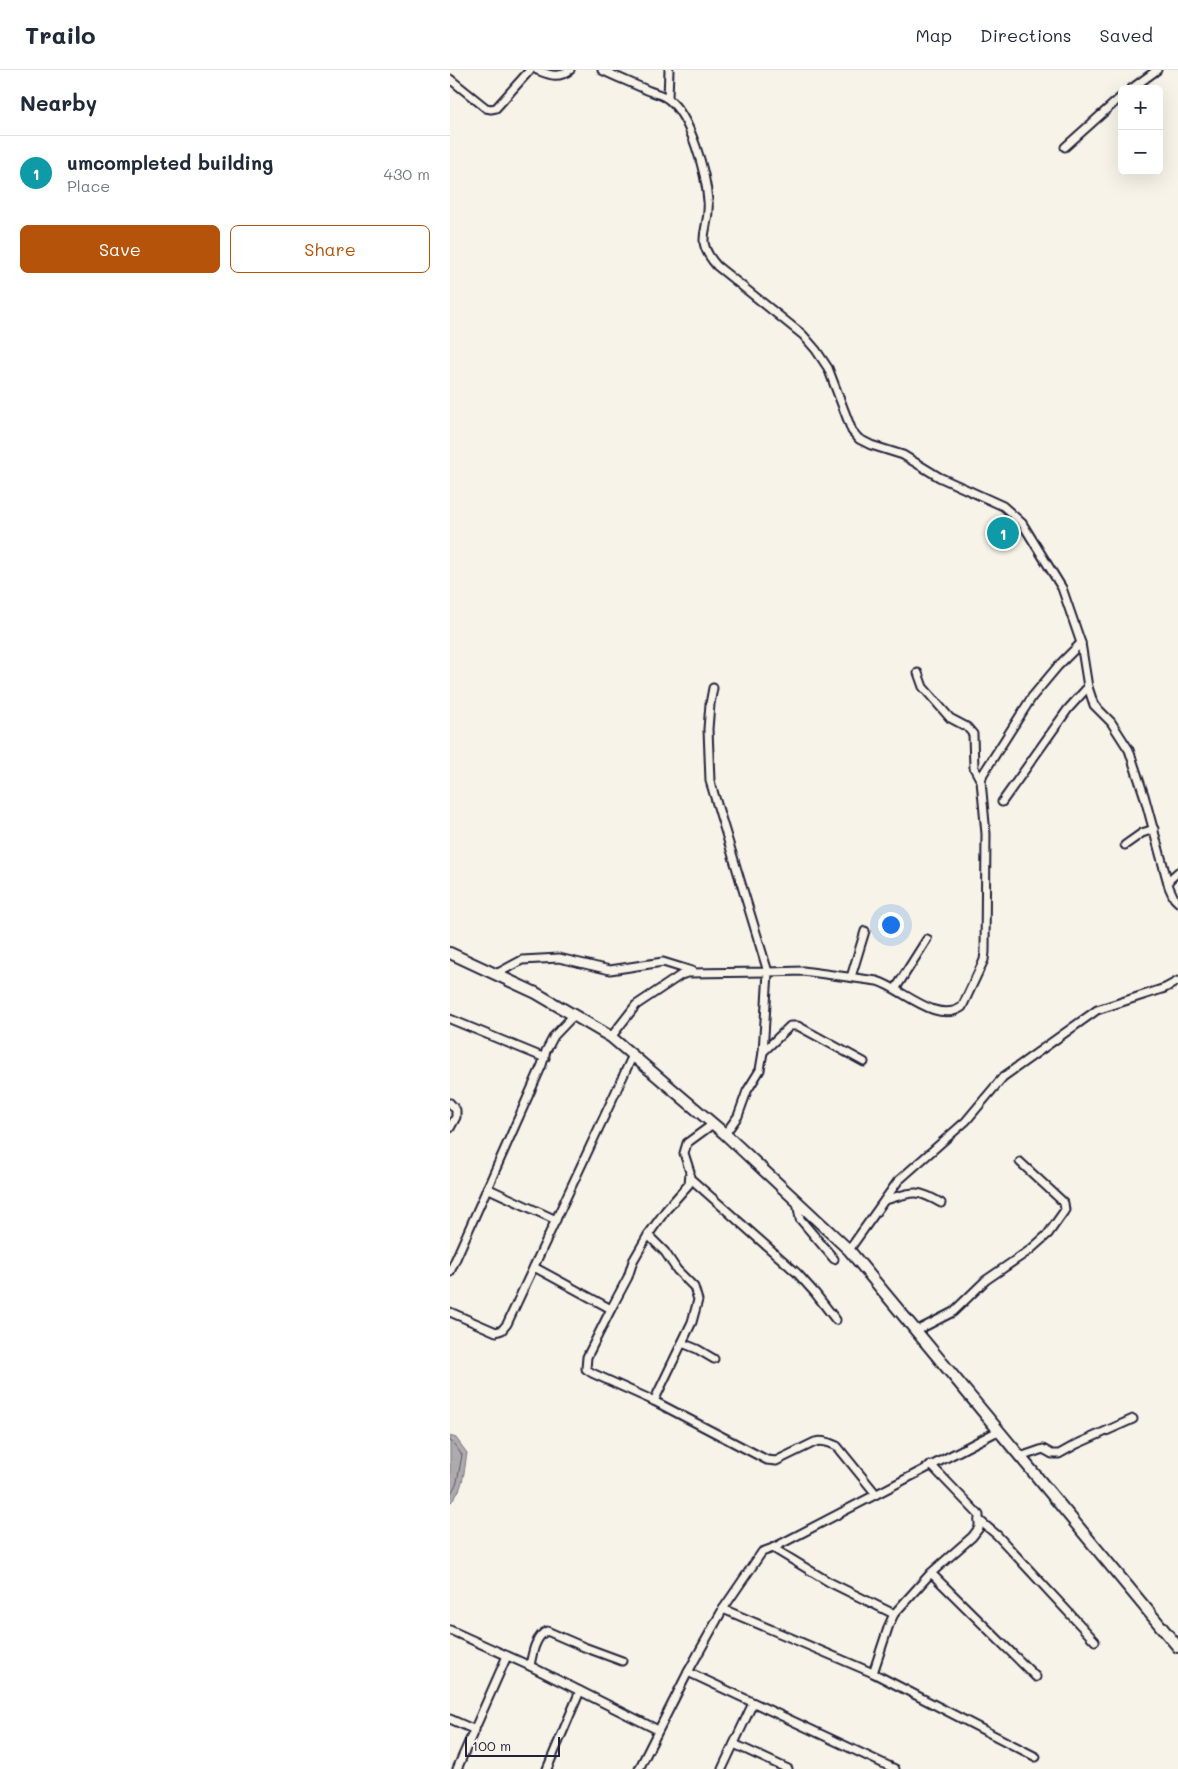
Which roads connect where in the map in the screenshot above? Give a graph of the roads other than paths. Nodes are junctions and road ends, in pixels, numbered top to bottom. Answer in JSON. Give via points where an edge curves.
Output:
{"nodes":[{"id":1,"x":530,"y":70,"type":"edge"},
{"id":2,"x":537,"y":70,"type":"edge"},
{"id":3,"x":570,"y":70,"type":"edge"},
{"id":4,"x":602,"y":70,"type":"edge"},
{"id":5,"x":669,"y":70,"type":"edge"},
{"id":6,"x":1157,"y":70,"type":"edge"},
{"id":7,"x":450,"y":79,"type":"edge"},
{"id":8,"x":1137,"y":85,"type":"edge"},
{"id":9,"x":668,"y":98,"type":"junction"},
{"id":10,"x":1118,"y":100,"type":"edge"},
{"id":11,"x":1065,"y":147,"type":"dead end"},
{"id":12,"x":1081,"y":643,"type":"junction"},
{"id":13,"x":918,"y":674,"type":"dead end"},
{"id":14,"x":1088,"y":686,"type":"junction"},
{"id":15,"x":714,"y":688,"type":"dead end"},
{"id":16,"x":981,"y":781,"type":"junction"},
{"id":17,"x":1002,"y":802,"type":"dead end"},
{"id":18,"x":1154,"y":829,"type":"junction"},
{"id":19,"x":1125,"y":845,"type":"dead end"},
{"id":20,"x":1178,"y":872,"type":"edge"},
{"id":21,"x":1168,"y":881,"type":"junction"},
{"id":22,"x":1178,"y":902,"type":"edge"},
{"id":23,"x":865,"y":931,"type":"dead end"},
{"id":24,"x":927,"y":939,"type":"dead end"},
{"id":25,"x":450,"y":952,"type":"edge"},
{"id":26,"x":695,"y":972,"type":"junction"},
{"id":27,"x":768,"y":972,"type":"junction"},
{"id":28,"x":496,"y":974,"type":"junction"},
{"id":29,"x":851,"y":977,"type":"junction"},
{"id":30,"x":1178,"y":981,"type":"edge"},
{"id":31,"x":896,"y":988,"type":"junction"},
{"id":32,"x":574,"y":1015,"type":"junction"},
{"id":33,"x":450,"y":1019,"type":"edge"},
{"id":34,"x":611,"y":1036,"type":"junction"},
{"id":35,"x":763,"y":1052,"type":"junction"},
{"id":36,"x":633,"y":1055,"type":"junction"},
{"id":37,"x":545,"y":1058,"type":"junction"},
{"id":38,"x":864,"y":1062,"type":"dead end"},
{"id":39,"x":450,"y":1103,"type":"edge"},
{"id":40,"x":713,"y":1124,"type":"junction"},
{"id":41,"x":450,"y":1128,"type":"edge"},
{"id":42,"x":725,"y":1134,"type":"junction"},
{"id":43,"x":1020,"y":1162,"type":"dead end"},
{"id":44,"x":691,"y":1179,"type":"junction"},
{"id":45,"x":487,"y":1188,"type":"junction"},
{"id":46,"x":885,"y":1200,"type":"junction"},
{"id":47,"x":797,"y":1202,"type":"junction"},
{"id":48,"x":941,"y":1203,"type":"dead end"},
{"id":49,"x":556,"y":1220,"type":"junction"},
{"id":50,"x":648,"y":1235,"type":"junction"},
{"id":51,"x":850,"y":1250,"type":"junction"},
{"id":52,"x":834,"y":1258,"type":"dead end"},
{"id":53,"x":534,"y":1267,"type":"junction"},
{"id":54,"x":450,"y":1272,"type":"edge"},
{"id":55,"x":611,"y":1309,"type":"junction"},
{"id":56,"x":450,"y":1312,"type":"edge"},
{"id":57,"x":836,"y":1320,"type":"dead end"},
{"id":58,"x":916,"y":1331,"type":"junction"},
{"id":59,"x":682,"y":1343,"type":"junction"},
{"id":60,"x":714,"y":1359,"type":"dead end"},
{"id":61,"x":654,"y":1401,"type":"junction"},
{"id":62,"x":1133,"y":1418,"type":"dead end"},
{"id":63,"x":998,"y":1431,"type":"junction"},
{"id":64,"x":1020,"y":1457,"type":"junction"},
{"id":65,"x":931,"y":1465,"type":"junction"},
{"id":66,"x":876,"y":1494,"type":"junction"},
{"id":67,"x":979,"y":1520,"type":"junction"},
{"id":68,"x":773,"y":1548,"type":"junction"},
{"id":69,"x":932,"y":1573,"type":"junction"},
{"id":70,"x":723,"y":1609,"type":"junction"},
{"id":71,"x":894,"y":1614,"type":"junction"},
{"id":72,"x":450,"y":1630,"type":"edge"},
{"id":73,"x":1095,"y":1641,"type":"dead end"},
{"id":74,"x":1178,"y":1647,"type":"edge"},
{"id":75,"x":507,"y":1656,"type":"junction"},
{"id":76,"x":622,"y":1661,"type":"dead end"},
{"id":77,"x":530,"y":1666,"type":"junction"},
{"id":78,"x":688,"y":1672,"type":"junction"},
{"id":79,"x":873,"y":1673,"type":"junction"},
{"id":80,"x":1036,"y":1677,"type":"dead end"},
{"id":81,"x":580,"y":1691,"type":"junction"},
{"id":82,"x":753,"y":1702,"type":"junction"},
{"id":83,"x":450,"y":1719,"type":"edge"},
{"id":84,"x":475,"y":1730,"type":"junction"},
{"id":85,"x":658,"y":1730,"type":"junction"},
{"id":86,"x":734,"y":1744,"type":"junction"},
{"id":87,"x":1036,"y":1757,"type":"dead end"},
{"id":88,"x":457,"y":1769,"type":"edge"},
{"id":89,"x":547,"y":1769,"type":"edge"},
{"id":90,"x":639,"y":1769,"type":"edge"},
{"id":91,"x":722,"y":1769,"type":"edge"},
{"id":92,"x":788,"y":1769,"type":"edge"},
{"id":93,"x":895,"y":1769,"type":"edge"}],
"edges":[{"from":1,"to":7,"type":"street","via":[[496,108],[491,109]]},
{"from":2,"to":3,"type":"street","via":[[551,76]]},
{"from":4,"to":9,"type":"street"},
{"from":5,"to":9,"type":"street"},
{"from":6,"to":8,"type":"street"},
{"from":9,"to":12,"type":"street","via":[[679,110],[696,144],[708,202],[703,238],[709,257],[803,335],[816,350],[828,368],[852,431],[859,439],[903,455],[1003,506],[1022,523],[1062,588]]},
{"from":10,"to":11,"type":"street"},
{"from":12,"to":14,"type":"street"},
{"from":12,"to":16,"type":"street","via":[[1032,697]]},
{"from":13,"to":16,"type":"street","via":[[923,687],[950,718],[973,734],[974,768]]},
{"from":14,"to":17,"type":"street"},
{"from":14,"to":18,"type":"street","via":[[1094,705],[1111,722],[1129,750]]},
{"from":15,"to":27,"type":"street","via":[[708,729],[710,781]]},
{"from":16,"to":31,"type":"street","via":[[986,834],[984,960],[967,999],[956,1011],[933,1009]]},
{"from":18,"to":19,"type":"street"},
{"from":18,"to":21,"type":"street"},
{"from":20,"to":21,"type":"street"},
{"from":21,"to":22,"type":"street"},
{"from":23,"to":29,"type":"street"},
{"from":24,"to":31,"type":"street"},
{"from":25,"to":28,"type":"main road"},
{"from":26,"to":27,"type":"street"},
{"from":26,"to":28,"type":"street","via":[[662,962],[610,970],[559,958],[522,960]]},
{"from":26,"to":34,"type":"street","via":[[681,975],[643,999]]},
{"from":27,"to":29,"type":"street","via":[[803,970]]},
{"from":27,"to":35,"type":"street"},
{"from":28,"to":32,"type":"main road"},
{"from":29,"to":31,"type":"street","via":[[877,980]]},
{"from":30,"to":46,"type":"street","via":[[1097,1010],[1022,1062],[1003,1077],[966,1121],[898,1181]]},
{"from":32,"to":34,"type":"main road"},
{"from":32,"to":37,"type":"street","via":[[554,1036]]},
{"from":33,"to":37,"type":"street"},
{"from":34,"to":36,"type":"main road"},
{"from":35,"to":38,"type":"street","via":[[794,1025]]},
{"from":35,"to":42,"type":"street","via":[[757,1076],[747,1091],[738,1116]]},
{"from":36,"to":40,"type":"main road"},
{"from":36,"to":49,"type":"street"},
{"from":37,"to":45,"type":"street"},
{"from":39,"to":41,"type":"street","via":[[456,1110]]},
{"from":40,"to":42,"type":"main road"},
{"from":40,"to":44,"type":"street","via":[[685,1147]]},
{"from":42,"to":47,"type":"main road"},
{"from":43,"to":58,"type":"street","via":[[1064,1203],[1065,1210],[1048,1234],[1030,1250],[986,1280],[953,1312]]},
{"from":44,"to":50,"type":"street"},
{"from":44,"to":57,"type":"street","via":[[797,1273]]},
{"from":45,"to":49,"type":"street"},
{"from":45,"to":54,"type":"street"},
{"from":46,"to":48,"type":"street","via":[[921,1192]]},
{"from":46,"to":51,"type":"street"},
{"from":47,"to":51,"type":"main road"},
{"from":47,"to":52,"type":"street","via":[[800,1219]]},
{"from":49,"to":53,"type":"street"},
{"from":50,"to":55,"type":"street"},
{"from":50,"to":59,"type":"street","via":[[694,1287],[698,1300]]},
{"from":51,"to":58,"type":"main road"},
{"from":53,"to":55,"type":"street"},
{"from":53,"to":56,"type":"street","via":[[502,1330],[490,1330]]},
{"from":55,"to":61,"type":"street","via":[[587,1357],[586,1369]]},
{"from":58,"to":63,"type":"main road"},
{"from":59,"to":60,"type":"street"},
{"from":59,"to":61,"type":"street"},
{"from":61,"to":66,"type":"street","via":[[767,1460],[776,1461],[815,1442],[831,1443],[837,1446]]},
{"from":62,"to":64,"type":"street","via":[[1059,1454],[1043,1449]]},
{"from":63,"to":64,"type":"main road"},
{"from":63,"to":65,"type":"street"},
{"from":64,"to":74,"type":"main road"},
{"from":65,"to":66,"type":"street"},
{"from":65,"to":67,"type":"street","via":[[979,1515]]},
{"from":66,"to":68,"type":"street"},
{"from":67,"to":69,"type":"street","via":[[979,1528],[972,1537]]},
{"from":67,"to":73,"type":"street","via":[[997,1535]]},
{"from":68,"to":70,"type":"street","via":[[762,1552]]},
{"from":68,"to":71,"type":"street","via":[[829,1582]]},
{"from":69,"to":71,"type":"street"},
{"from":69,"to":80,"type":"street"},
{"from":70,"to":78,"type":"street"},
{"from":70,"to":79,"type":"street"},
{"from":71,"to":79,"type":"street"},
{"from":72,"to":75,"type":"street"},
{"from":75,"to":77,"type":"street"},
{"from":75,"to":84,"type":"street"},
{"from":76,"to":77,"type":"street","via":[[547,1632],[540,1637]]},
{"from":77,"to":81,"type":"street"},
{"from":78,"to":82,"type":"street"},
{"from":78,"to":85,"type":"street"},
{"from":79,"to":87,"type":"street"},
{"from":81,"to":85,"type":"street"},
{"from":81,"to":89,"type":"street"},
{"from":82,"to":86,"type":"street"},
{"from":82,"to":93,"type":"street"},
{"from":83,"to":84,"type":"street"},
{"from":84,"to":88,"type":"street"},
{"from":85,"to":90,"type":"street"},
{"from":86,"to":91,"type":"street"},
{"from":86,"to":92,"type":"street"}]}
